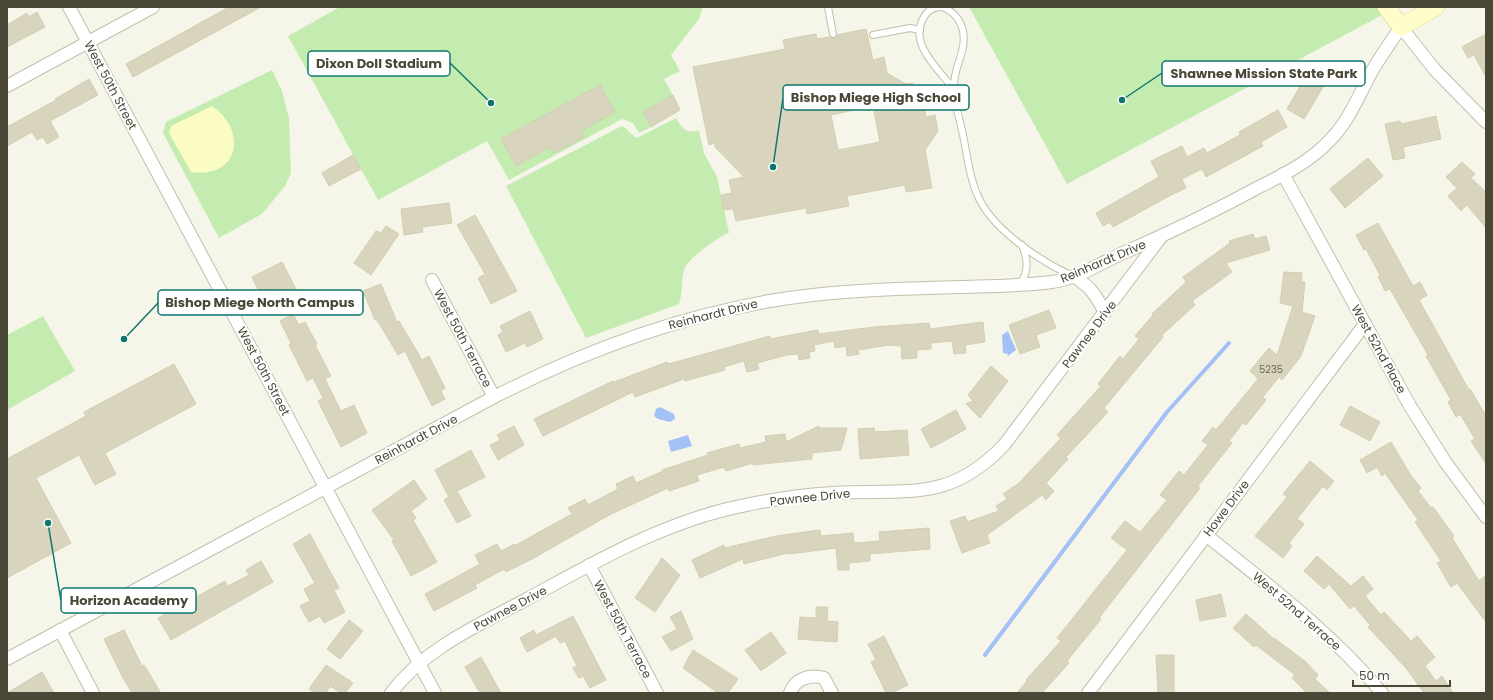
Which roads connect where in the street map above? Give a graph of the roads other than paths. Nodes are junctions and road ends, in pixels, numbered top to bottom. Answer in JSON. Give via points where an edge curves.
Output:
{"nodes":[{"id":1,"x":70,"y":7,"type":"edge"},
{"id":2,"x":154,"y":7,"type":"edge"},
{"id":3,"x":828,"y":7,"type":"edge"},
{"id":4,"x":941,"y":7,"type":"edge"},
{"id":5,"x":1386,"y":7,"type":"edge"},
{"id":6,"x":1436,"y":7,"type":"edge"},
{"id":7,"x":1401,"y":27,"type":"junction"},
{"id":8,"x":920,"y":30,"type":"junction"},
{"id":9,"x":833,"y":34,"type":"dead end"},
{"id":10,"x":873,"y":35,"type":"dead end"},
{"id":11,"x":88,"y":42,"type":"junction"},
{"id":12,"x":7,"y":86,"type":"edge"},
{"id":13,"x":954,"y":88,"type":"junction"},
{"id":14,"x":1486,"y":122,"type":"edge"},
{"id":15,"x":1283,"y":174,"type":"junction"},
{"id":16,"x":1163,"y":236,"type":"junction"},
{"id":17,"x":1022,"y":244,"type":"junction"},
{"id":18,"x":1073,"y":276,"type":"junction"},
{"id":19,"x":432,"y":280,"type":"dead end"},
{"id":20,"x":1020,"y":284,"type":"junction"},
{"id":21,"x":1105,"y":313,"type":"junction"},
{"id":22,"x":1365,"y":324,"type":"junction"},
{"id":23,"x":494,"y":397,"type":"junction"},
{"id":24,"x":326,"y":488,"type":"junction"},
{"id":25,"x":1486,"y":517,"type":"edge"},
{"id":26,"x":1206,"y":535,"type":"junction"},
{"id":27,"x":588,"y":566,"type":"junction"},
{"id":28,"x":60,"y":630,"type":"junction"},
{"id":29,"x":7,"y":659,"type":"edge"},
{"id":30,"x":419,"y":664,"type":"junction"},
{"id":31,"x":1092,"y":692,"type":"edge"},
{"id":32,"x":93,"y":693,"type":"edge"},
{"id":33,"x":391,"y":693,"type":"edge"},
{"id":34,"x":435,"y":693,"type":"edge"},
{"id":35,"x":657,"y":693,"type":"edge"},
{"id":36,"x":790,"y":693,"type":"edge"},
{"id":37,"x":832,"y":693,"type":"edge"},
{"id":38,"x":1382,"y":693,"type":"edge"}],
"edges":[{"from":1,"to":11,"type":"street","name":"West 50th Street"},
{"from":2,"to":11,"type":"street"},
{"from":3,"to":9,"type":"lane"},
{"from":4,"to":8,"type":"lane","via":[[933,8],[927,13]]},
{"from":4,"to":13,"type":"lane","via":[[952,10],[963,31],[961,59]]},
{"from":5,"to":7,"type":"main road"},
{"from":6,"to":7,"type":"main road"},
{"from":7,"to":14,"type":"street","via":[[1435,70]]},
{"from":7,"to":15,"type":"street","name":"Reinhardt Drive","via":[[1374,67],[1341,128],[1307,160]]},
{"from":8,"to":10,"type":"lane","via":[[910,28]]},
{"from":8,"to":13,"type":"lane","via":[[920,41],[926,52]]},
{"from":11,"to":12,"type":"street"},
{"from":11,"to":24,"type":"street","name":"West 50th Street"},
{"from":13,"to":17,"type":"lane","via":[[977,195],[993,220]]},
{"from":15,"to":16,"type":"street","name":"Reinhardt Drive"},
{"from":15,"to":22,"type":"street","name":"West 52nd Place"},
{"from":16,"to":18,"type":"street","name":"Reinhardt Drive"},
{"from":16,"to":21,"type":"street","name":"Pawnee Drive"},
{"from":17,"to":18,"type":"lane","via":[[1054,267]]},
{"from":17,"to":20,"type":"lane","via":[[1028,261],[1026,275]]},
{"from":18,"to":20,"type":"street","name":"Reinhardt Drive","via":[[1055,281]]},
{"from":18,"to":21,"type":"street","via":[[1086,284],[1096,295]]},
{"from":19,"to":23,"type":"street","name":"West 50th Terrace"},
{"from":20,"to":23,"type":"street","name":"Reinhardt Drive","via":[[842,292],[772,300],[731,308],[682,320],[602,347],[536,375]]},
{"from":21,"to":27,"type":"street","name":"Pawnee Drive","via":[[1004,445],[988,462],[964,478],[935,489],[785,497],[744,505],[670,527]]},
{"from":22,"to":25,"type":"street","name":"West 52nd Place","via":[[1410,406],[1446,463]]},
{"from":22,"to":26,"type":"street","name":"Howe Drive"},
{"from":23,"to":24,"type":"street","name":"Reinhardt Drive"},
{"from":24,"to":28,"type":"street","name":"Reinhardt Drive"},
{"from":24,"to":30,"type":"street","name":"West 50th Street"},
{"from":26,"to":31,"type":"street","name":"Howe Drive"},
{"from":26,"to":38,"type":"street","name":"West 52nd Terrace","via":[[1328,634]]},
{"from":27,"to":30,"type":"street","name":"Pawnee Drive","via":[[448,642]]},
{"from":27,"to":35,"type":"street","name":"West 50th Terrace"},
{"from":28,"to":29,"type":"street","name":"Reinhardt Drive"},
{"from":28,"to":32,"type":"street"},
{"from":30,"to":33,"type":"street","name":"Pawnee Drive"},
{"from":30,"to":34,"type":"street","name":"West 50th Street"},
{"from":36,"to":37,"type":"street","via":[[797,682],[816,675],[824,678]]}]}
